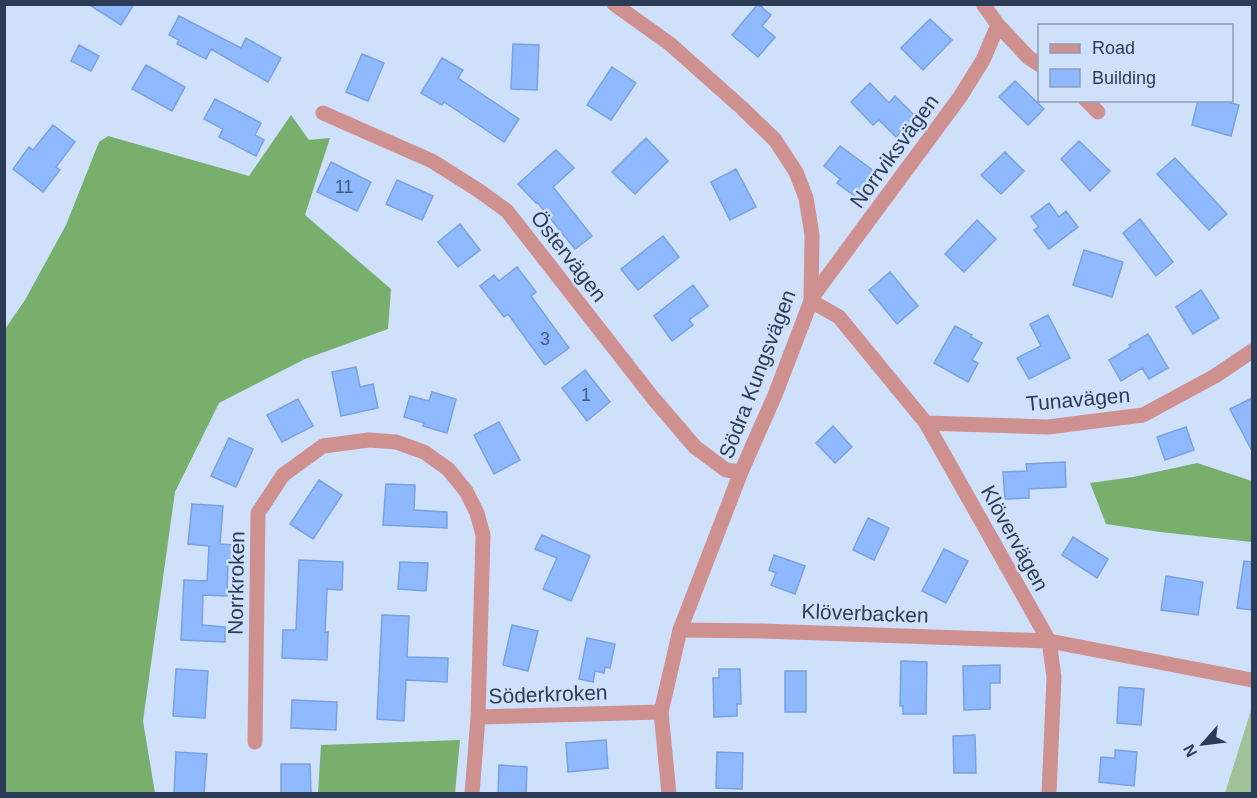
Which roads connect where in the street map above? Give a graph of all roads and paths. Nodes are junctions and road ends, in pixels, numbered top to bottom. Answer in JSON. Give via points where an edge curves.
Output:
{"nodes":[{"id":1,"x":614,"y":4,"type":"edge"},
{"id":2,"x":983,"y":4,"type":"edge"},
{"id":3,"x":998,"y":25,"type":"junction"},
{"id":4,"x":1038,"y":64,"type":"edge"},
{"id":5,"x":1088,"y":102,"type":"edge"},
{"id":6,"x":1098,"y":112,"type":"dead end"},
{"id":7,"x":323,"y":113,"type":"dead end"},
{"id":8,"x":812,"y":298,"type":"junction"},
{"id":9,"x":1252,"y":351,"type":"edge"},
{"id":10,"x":926,"y":423,"type":"junction"},
{"id":11,"x":741,"y":472,"type":"junction"},
{"id":12,"x":680,"y":630,"type":"junction"},
{"id":13,"x":1049,"y":641,"type":"junction"},
{"id":14,"x":1252,"y":680,"type":"edge"},
{"id":15,"x":661,"y":712,"type":"junction"},
{"id":16,"x":478,"y":717,"type":"junction"},
{"id":17,"x":255,"y":742,"type":"dead end"},
{"id":18,"x":472,"y":794,"type":"edge"},
{"id":19,"x":669,"y":794,"type":"edge"},
{"id":20,"x":1049,"y":794,"type":"edge"}],
"edges":[{"from":1,"to":8,"type":"street","name":"Södra Kungsvägen","via":[[670,44],[775,140],[796,172],[806,198],[812,235]]},
{"from":2,"to":3,"type":"street"},
{"from":3,"to":4,"type":"street"},
{"from":3,"to":8,"type":"street","name":"Norrviksvägen","via":[[983,60],[960,97]]},
{"from":5,"to":6,"type":"street"},
{"from":7,"to":11,"type":"street","name":"Östervägen","via":[[432,161],[507,211],[695,447],[726,470]]},
{"from":8,"to":10,"type":"street","name":"Klövervägen","via":[[839,317]]},
{"from":8,"to":11,"type":"street","name":"Södra Kungsvägen","via":[[776,396]]},
{"from":9,"to":10,"type":"street","name":"Tunavägen","via":[[1143,415],[1048,427]]},
{"from":10,"to":13,"type":"street","name":"Klövervägen"},
{"from":11,"to":12,"type":"street","name":"Södra Kungsvägen"},
{"from":12,"to":13,"type":"street","name":"Klöverbacken"},
{"from":12,"to":15,"type":"street","name":"Södra Kungsvägen"},
{"from":13,"to":14,"type":"street"},
{"from":13,"to":20,"type":"street","via":[[1054,677]]},
{"from":15,"to":16,"type":"street","name":"Söderkroken"},
{"from":15,"to":19,"type":"street","name":"Södra Kungsvägen"},
{"from":16,"to":17,"type":"street","name":"Norrkroken","via":[[483,535],[477,513],[466,491],[448,470],[424,452],[396,442],[369,440],[323,446],[283,475],[258,513]]},
{"from":16,"to":18,"type":"street","name":"Söderkroken"}]}
